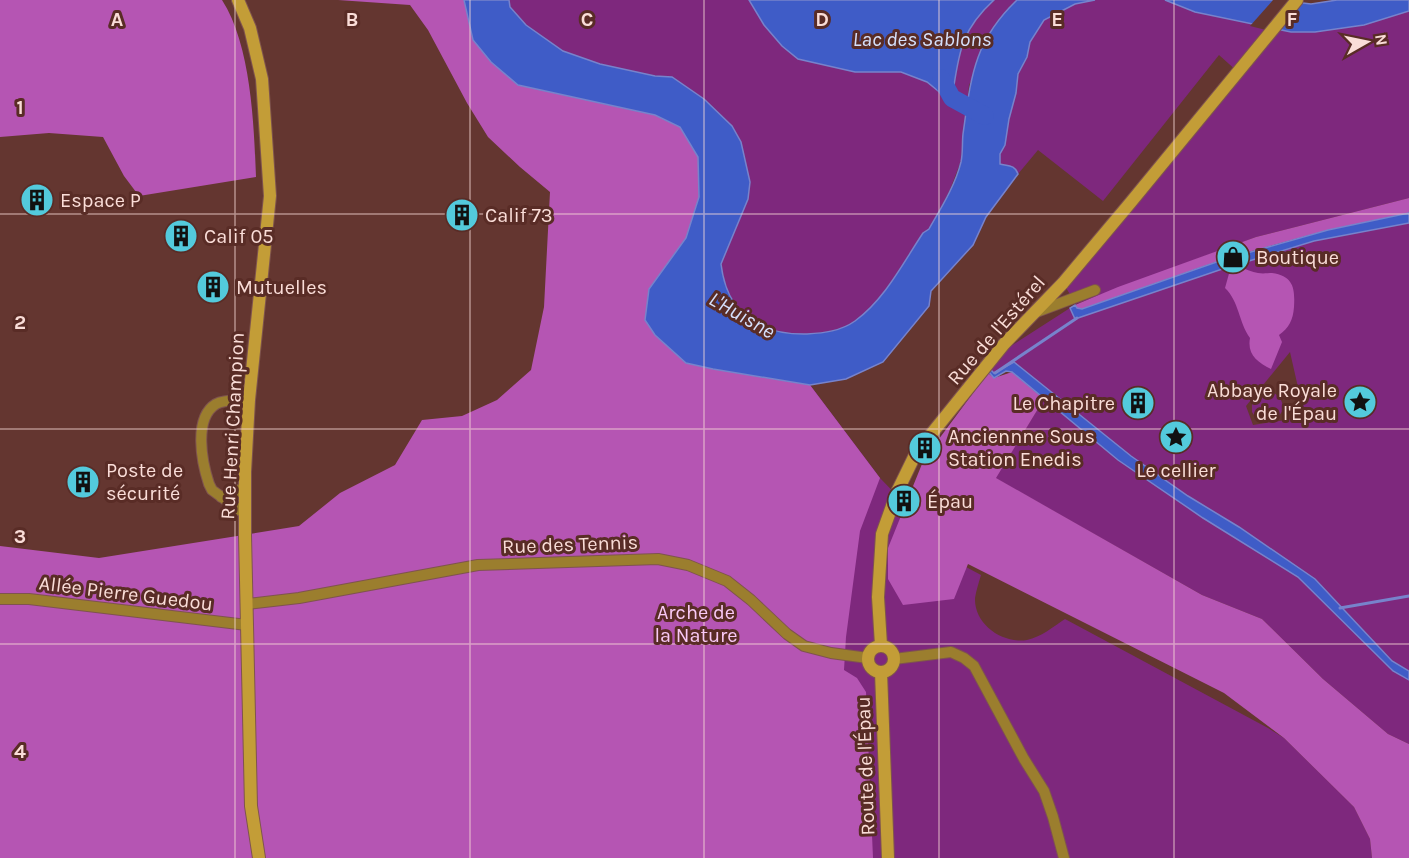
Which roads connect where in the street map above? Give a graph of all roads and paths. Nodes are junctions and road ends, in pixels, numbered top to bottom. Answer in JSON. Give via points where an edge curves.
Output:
{"nodes":[{"id":1,"x":238,"y":0,"type":"edge"},
{"id":2,"x":1297,"y":0,"type":"edge"},
{"id":3,"x":1095,"y":290,"type":"dead end"},
{"id":4,"x":1034,"y":314,"type":"junction"},
{"id":5,"x":249,"y":400,"type":"junction"},
{"id":6,"x":245,"y":486,"type":"junction"},
{"id":7,"x":221,"y":497,"type":"junction"},
{"id":8,"x":245,"y":514,"type":"junction"},
{"id":9,"x":0,"y":599,"type":"edge"},
{"id":10,"x":247,"y":604,"type":"junction"},
{"id":11,"x":247,"y":625,"type":"junction"},
{"id":12,"x":881,"y":645,"type":"junction"},
{"id":13,"x":868,"y":658,"type":"junction"},
{"id":14,"x":894,"y":659,"type":"junction"},
{"id":15,"x":881,"y":672,"type":"junction"},
{"id":16,"x":259,"y":858,"type":"edge"},
{"id":17,"x":888,"y":858,"type":"edge"},
{"id":18,"x":1064,"y":858,"type":"edge"}],
"edges":[{"from":1,"to":5,"type":"street","name":"Rue Henri Champion","via":[[250,28],[261,79],[270,196]]},
{"from":2,"to":4,"type":"street","name":"Rue de l'Estérel"},
{"from":3,"to":4,"type":"street"},
{"from":4,"to":12,"type":"street","name":"Rue de l'Estérel","via":[[1004,344],[916,453],[897,492],[882,534],[880,553]]},
{"from":5,"to":6,"type":"street","name":"Rue Henri Champion"},
{"from":5,"to":7,"type":"street","via":[[216,404],[202,425],[206,477]]},
{"from":6,"to":7,"type":"street"},
{"from":6,"to":8,"type":"street","name":"Rue Henri Champion"},
{"from":7,"to":8,"type":"street"},
{"from":8,"to":10,"type":"street","name":"Rue Henri Champion"},
{"from":9,"to":11,"type":"street","name":"Allée Pierre Guedou","via":[[29,598]]},
{"from":10,"to":11,"type":"street","name":"Rue Henri Champion"},
{"from":10,"to":13,"type":"street","name":"Rue des Tennis","via":[[478,565],[658,559],[688,565],[727,581],[804,646]]},
{"from":11,"to":16,"type":"street","name":"Rue Henri Champion","via":[[251,806]]},
{"from":12,"to":13,"type":"street","via":[[872,649]]},
{"from":12,"to":14,"type":"street","via":[[891,650]]},
{"from":13,"to":15,"type":"street","via":[[870,666]]},
{"from":14,"to":15,"type":"street","via":[[889,669]]},
{"from":14,"to":18,"type":"street","via":[[951,652],[974,666],[1044,791]]},
{"from":15,"to":17,"type":"street","name":"Route de l'Épau"}]}
